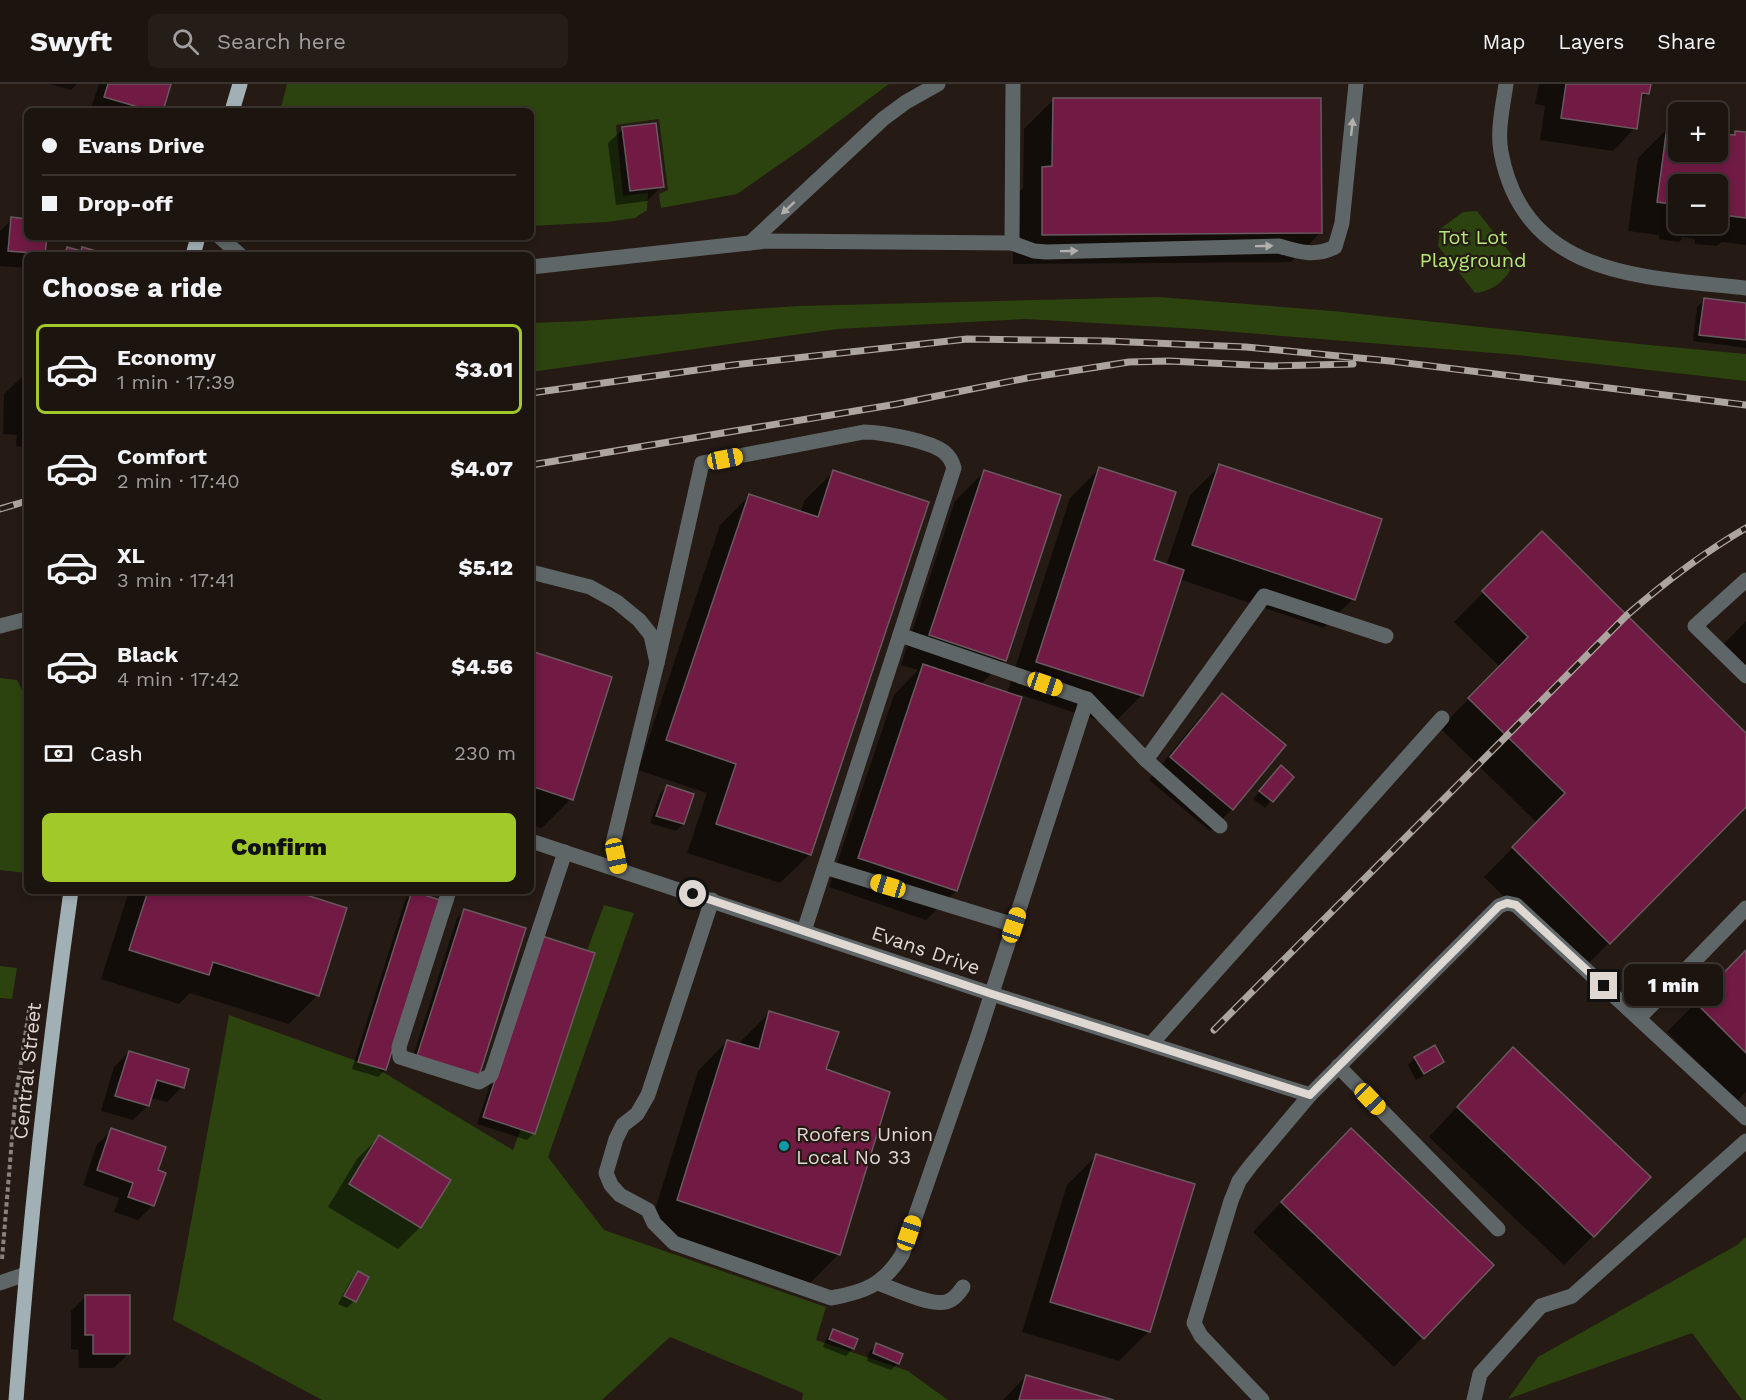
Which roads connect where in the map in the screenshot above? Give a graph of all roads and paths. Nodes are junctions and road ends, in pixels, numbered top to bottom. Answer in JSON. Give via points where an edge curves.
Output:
{"nodes":[{"id":1,"x":240,"y":84,"type":"edge"},
{"id":2,"x":938,"y":84,"type":"edge"},
{"id":3,"x":1013,"y":84,"type":"edge"},
{"id":4,"x":1356,"y":84,"type":"edge"},
{"id":5,"x":1506,"y":84,"type":"edge"},
{"id":6,"x":233,"y":108,"type":"edge"},
{"id":7,"x":222,"y":240,"type":"edge"},
{"id":8,"x":750,"y":243,"type":"junction"},
{"id":9,"x":1012,"y":243,"type":"junction"},
{"id":10,"x":236,"y":252,"type":"edge"},
{"id":11,"x":534,"y":267,"type":"edge"},
{"id":12,"x":1746,"y":288,"type":"edge"},
{"id":13,"x":534,"y":573,"type":"edge"},
{"id":14,"x":1746,"y":580,"type":"edge"},
{"id":15,"x":24,"y":620,"type":"edge"},
{"id":16,"x":0,"y":626,"type":"edge"},
{"id":17,"x":900,"y":635,"type":"junction"},
{"id":18,"x":1386,"y":636,"type":"dead end"},
{"id":19,"x":657,"y":663,"type":"junction"},
{"id":20,"x":1746,"y":676,"type":"edge"},
{"id":21,"x":1087,"y":699,"type":"junction"},
{"id":22,"x":1442,"y":718,"type":"dead end"},
{"id":23,"x":1146,"y":760,"type":"junction"},
{"id":24,"x":1220,"y":826,"type":"dead end"},
{"id":25,"x":534,"y":842,"type":"edge"},
{"id":26,"x":565,"y":852,"type":"junction"},
{"id":27,"x":825,"y":867,"type":"junction"},
{"id":28,"x":619,"y":869,"type":"junction"},
{"id":29,"x":71,"y":894,"type":"edge"},
{"id":30,"x":448,"y":894,"type":"edge"},
{"id":31,"x":712,"y":900,"type":"junction"},
{"id":32,"x":1746,"y":908,"type":"edge"},
{"id":33,"x":1014,"y":925,"type":"junction"},
{"id":34,"x":804,"y":931,"type":"junction"},
{"id":35,"x":992,"y":994,"type":"junction"},
{"id":36,"x":1639,"y":1018,"type":"junction"},
{"id":37,"x":1151,"y":1044,"type":"junction"},
{"id":38,"x":1338,"y":1066,"type":"junction"},
{"id":39,"x":1310,"y":1095,"type":"junction"},
{"id":40,"x":1746,"y":1118,"type":"edge"},
{"id":41,"x":1746,"y":1141,"type":"edge"},
{"id":42,"x":1498,"y":1229,"type":"dead end"},
{"id":43,"x":26,"y":1274,"type":"junction"},
{"id":44,"x":0,"y":1283,"type":"edge"},
{"id":45,"x":878,"y":1283,"type":"junction"},
{"id":46,"x":963,"y":1287,"type":"dead end"},
{"id":47,"x":16,"y":1400,"type":"edge"},
{"id":48,"x":1262,"y":1400,"type":"edge"},
{"id":49,"x":1474,"y":1400,"type":"edge"}],
"edges":[{"from":1,"to":6,"type":"main road"},
{"from":2,"to":8,"type":"street","one_way":true,"via":[[884,119]]},
{"from":3,"to":9,"type":"street"},
{"from":9,"to":4,"type":"street","one_way":true,"via":[[1046,252],[1279,246],[1314,254],[1325,252],[1335,247],[1342,223]]},
{"from":5,"to":12,"type":"street","via":[[1501,152],[1525,212],[1549,238],[1574,256],[1622,273]]},
{"from":7,"to":10,"type":"street"},
{"from":8,"to":9,"type":"street"},
{"from":8,"to":11,"type":"street"},
{"from":13,"to":19,"type":"street","via":[[590,587],[617,602],[651,635]]},
{"from":14,"to":20,"type":"street","via":[[1695,626]]},
{"from":15,"to":16,"type":"street"},
{"from":17,"to":19,"type":"street","via":[[954,468],[951,459],[934,446],[864,432],[702,463]]},
{"from":17,"to":21,"type":"street"},
{"from":17,"to":27,"type":"street"},
{"from":18,"to":23,"type":"street","via":[[1264,596]]},
{"from":19,"to":28,"type":"street","via":[[613,843]]},
{"from":21,"to":23,"type":"street"},
{"from":21,"to":33,"type":"street"},
{"from":22,"to":37,"type":"street"},
{"from":23,"to":24,"type":"street"},
{"from":25,"to":26,"type":"street","name":"Evans Drive"},
{"from":26,"to":28,"type":"street","name":"Evans Drive"},
{"from":26,"to":30,"type":"street","via":[[491,1075],[479,1082],[400,1057],[399,1047]]},
{"from":27,"to":33,"type":"street"},
{"from":27,"to":34,"type":"street"},
{"from":28,"to":31,"type":"street","name":"Evans Drive"},
{"from":29,"to":43,"type":"main road","name":"Central Street"},
{"from":31,"to":34,"type":"street","name":"Evans Drive"},
{"from":31,"to":45,"type":"street","via":[[648,1095],[616,1140],[606,1173],[611,1185],[620,1195],[648,1210],[654,1223],[674,1243],[831,1298]]},
{"from":32,"to":36,"type":"street"},
{"from":33,"to":35,"type":"street"},
{"from":34,"to":35,"type":"street","name":"Evans Drive"},
{"from":35,"to":37,"type":"street","name":"Evans Drive"},
{"from":35,"to":45,"type":"street","via":[[902,1255]]},
{"from":36,"to":38,"type":"street","via":[[1516,905],[1507,903],[1499,906]]},
{"from":36,"to":40,"type":"street"},
{"from":37,"to":39,"type":"street","name":"Evans Drive"},
{"from":38,"to":39,"type":"street"},
{"from":38,"to":42,"type":"street"},
{"from":39,"to":48,"type":"street","via":[[1239,1181],[1194,1323],[1201,1336]]},
{"from":41,"to":49,"type":"street","via":[[1572,1296],[1541,1306],[1480,1374]]},
{"from":43,"to":44,"type":"street"},
{"from":43,"to":47,"type":"main road","name":"Central Street"},
{"from":45,"to":46,"type":"street","via":[[934,1302],[956,1297]]}]}
